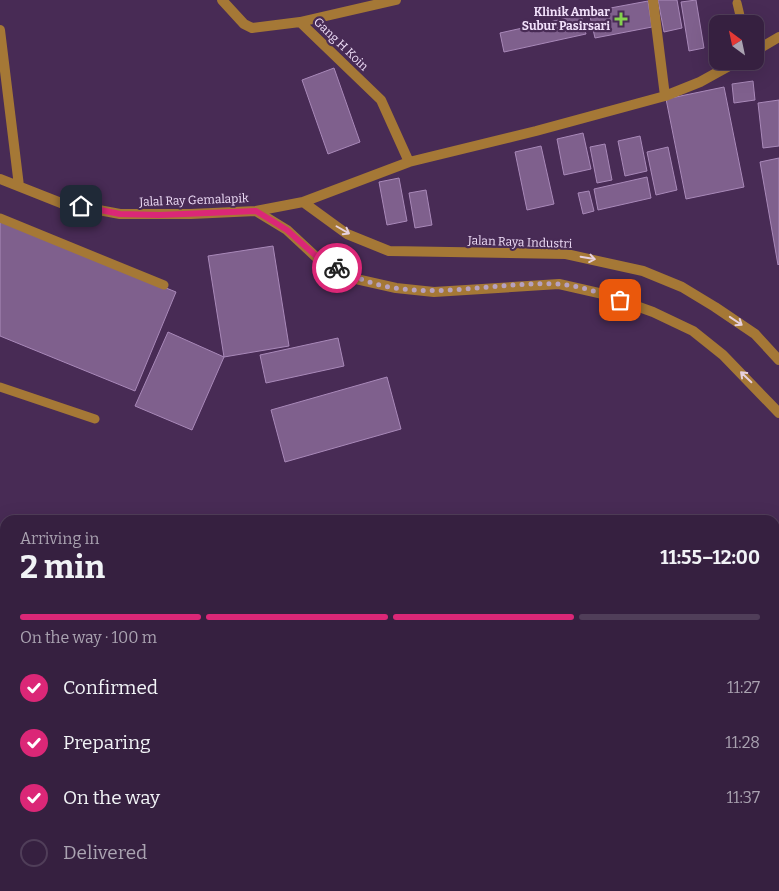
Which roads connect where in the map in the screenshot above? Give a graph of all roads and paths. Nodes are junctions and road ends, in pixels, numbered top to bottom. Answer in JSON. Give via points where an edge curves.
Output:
{"nodes":[{"id":1,"x":222,"y":0,"type":"edge"},
{"id":2,"x":396,"y":0,"type":"edge"},
{"id":3,"x":653,"y":0,"type":"edge"},
{"id":4,"x":383,"y":2,"type":"edge"},
{"id":5,"x":737,"y":3,"type":"dead end"},
{"id":6,"x":740,"y":15,"type":"edge"},
{"id":7,"x":300,"y":22,"type":"junction"},
{"id":8,"x":0,"y":30,"type":"edge"},
{"id":9,"x":779,"y":37,"type":"edge"},
{"id":10,"x":764,"y":46,"type":"edge"},
{"id":11,"x":722,"y":70,"type":"edge"},
{"id":12,"x":665,"y":96,"type":"junction"},
{"id":13,"x":409,"y":162,"type":"junction"},
{"id":14,"x":0,"y":179,"type":"edge"},
{"id":15,"x":19,"y":186,"type":"junction"},
{"id":16,"x":303,"y":202,"type":"junction"},
{"id":17,"x":256,"y":211,"type":"junction"},
{"id":18,"x":0,"y":218,"type":"edge"},
{"id":19,"x":164,"y":285,"type":"dead end"},
{"id":20,"x":779,"y":360,"type":"edge"},
{"id":21,"x":0,"y":387,"type":"edge"},
{"id":22,"x":779,"y":413,"type":"edge"},
{"id":23,"x":95,"y":419,"type":"dead end"}],
"edges":[{"from":1,"to":7,"type":"street","name":"Gang H Koin","via":[[244,24],[252,28]]},
{"from":2,"to":4,"type":"street"},
{"from":3,"to":12,"type":"street"},
{"from":4,"to":7,"type":"street"},
{"from":5,"to":6,"type":"lane"},
{"from":7,"to":13,"type":"street","name":"Gang H Koin","via":[[381,100]]},
{"from":8,"to":15,"type":"street"},
{"from":9,"to":10,"type":"street"},
{"from":11,"to":12,"type":"street","name":"Jalal Ray Gemalapik"},
{"from":12,"to":13,"type":"street","name":"Jalal Ray Gemalapik"},
{"from":13,"to":16,"type":"street","name":"Jalal Ray Gemalapik"},
{"from":14,"to":15,"type":"street","name":"Jalal Ray Gemalapik"},
{"from":15,"to":17,"type":"street","name":"Jalal Ray Gemalapik","via":[[61,202],[120,214]]},
{"from":16,"to":17,"type":"street","name":"Jalal Ray Gemalapik"},
{"from":16,"to":20,"type":"street","name":"Jalan Raya Industri","one_way":true,"via":[[347,234],[389,251],[566,254],[643,271],[682,287],[714,307],[755,334]]},
{"from":22,"to":17,"type":"street","one_way":true,"via":[[723,356],[693,331],[653,312],[603,294],[559,284],[434,292],[356,279],[316,256],[287,230]]},
{"from":18,"to":19,"type":"lane"},
{"from":21,"to":23,"type":"lane"}]}
